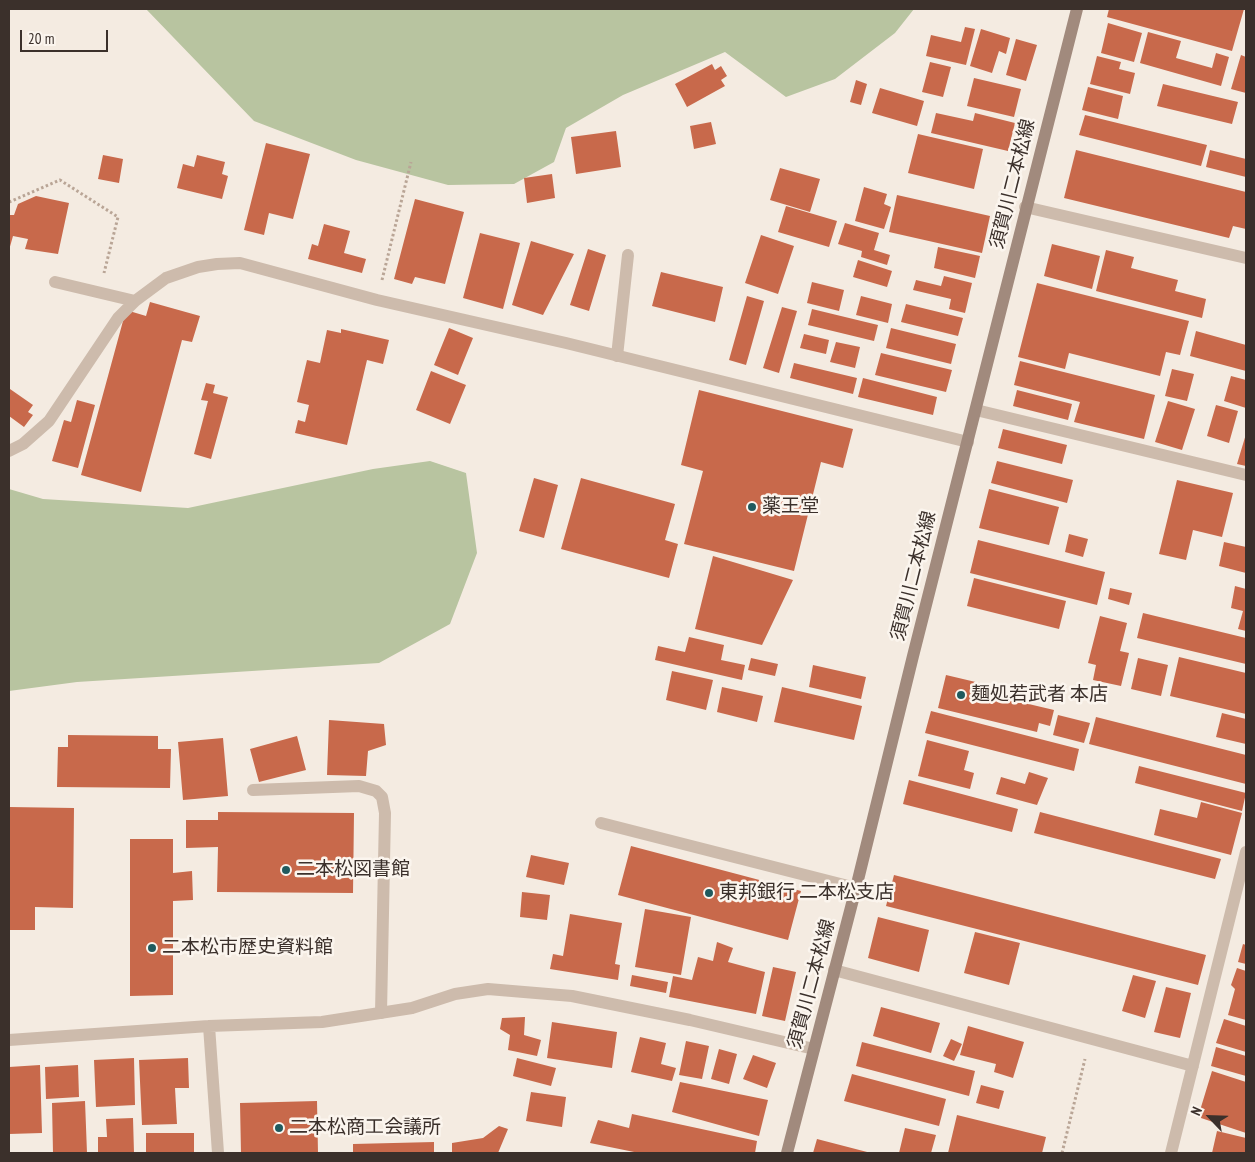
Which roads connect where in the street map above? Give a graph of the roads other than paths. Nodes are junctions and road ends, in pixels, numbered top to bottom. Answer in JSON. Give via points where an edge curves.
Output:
{"nodes":[{"id":1,"x":1077,"y":9,"type":"edge"},
{"id":2,"x":1025,"y":207,"type":"junction"},
{"id":3,"x":628,"y":254,"type":"dead end"},
{"id":4,"x":1246,"y":258,"type":"edge"},
{"id":5,"x":55,"y":282,"type":"dead end"},
{"id":6,"x":135,"y":301,"type":"junction"},
{"id":7,"x":617,"y":356,"type":"junction"},
{"id":8,"x":976,"y":410,"type":"junction"},
{"id":9,"x":968,"y":442,"type":"junction"},
{"id":10,"x":9,"y":451,"type":"edge"},
{"id":11,"x":1246,"y":475,"type":"edge"},
{"id":12,"x":253,"y":790,"type":"dead end"},
{"id":13,"x":601,"y":823,"type":"dead end"},
{"id":14,"x":1246,"y":852,"type":"edge"},
{"id":15,"x":856,"y":888,"type":"junction"},
{"id":16,"x":834,"y":970,"type":"junction"},
{"id":17,"x":381,"y":1013,"type":"junction"},
{"id":18,"x":209,"y":1026,"type":"junction"},
{"id":19,"x":9,"y":1040,"type":"edge"},
{"id":20,"x":814,"y":1049,"type":"junction"},
{"id":21,"x":1193,"y":1066,"type":"junction"},
{"id":22,"x":218,"y":1153,"type":"edge"},
{"id":23,"x":787,"y":1153,"type":"edge"},
{"id":24,"x":1171,"y":1153,"type":"edge"}],
"edges":[{"from":1,"to":2,"type":"main road","name":"須賀川二本松線"},
{"from":2,"to":4,"type":"street"},
{"from":2,"to":8,"type":"main road","name":"須賀川二本松線"},
{"from":3,"to":7,"type":"street"},
{"from":5,"to":6,"type":"street"},
{"from":6,"to":7,"type":"street","via":[[166,278],[198,267],[240,263],[377,300]]},
{"from":6,"to":10,"type":"street","via":[[118,318],[49,421],[23,444]]},
{"from":7,"to":9,"type":"street"},
{"from":8,"to":9,"type":"main road","name":"須賀川二本松線"},
{"from":8,"to":11,"type":"street"},
{"from":9,"to":15,"type":"main road","name":"須賀川二本松線"},
{"from":12,"to":17,"type":"street","via":[[360,786],[376,791],[382,797],[386,813]]},
{"from":13,"to":15,"type":"street"},
{"from":14,"to":21,"type":"street"},
{"from":15,"to":16,"type":"main road","name":"須賀川二本松線"},
{"from":16,"to":20,"type":"main road","name":"須賀川二本松線"},
{"from":16,"to":21,"type":"street"},
{"from":17,"to":18,"type":"street","via":[[322,1022]]},
{"from":17,"to":20,"type":"street","via":[[488,989],[572,996]]},
{"from":18,"to":19,"type":"street"},
{"from":18,"to":22,"type":"street"},
{"from":20,"to":23,"type":"main road","name":"須賀川二本松線"},
{"from":21,"to":24,"type":"street"}]}
